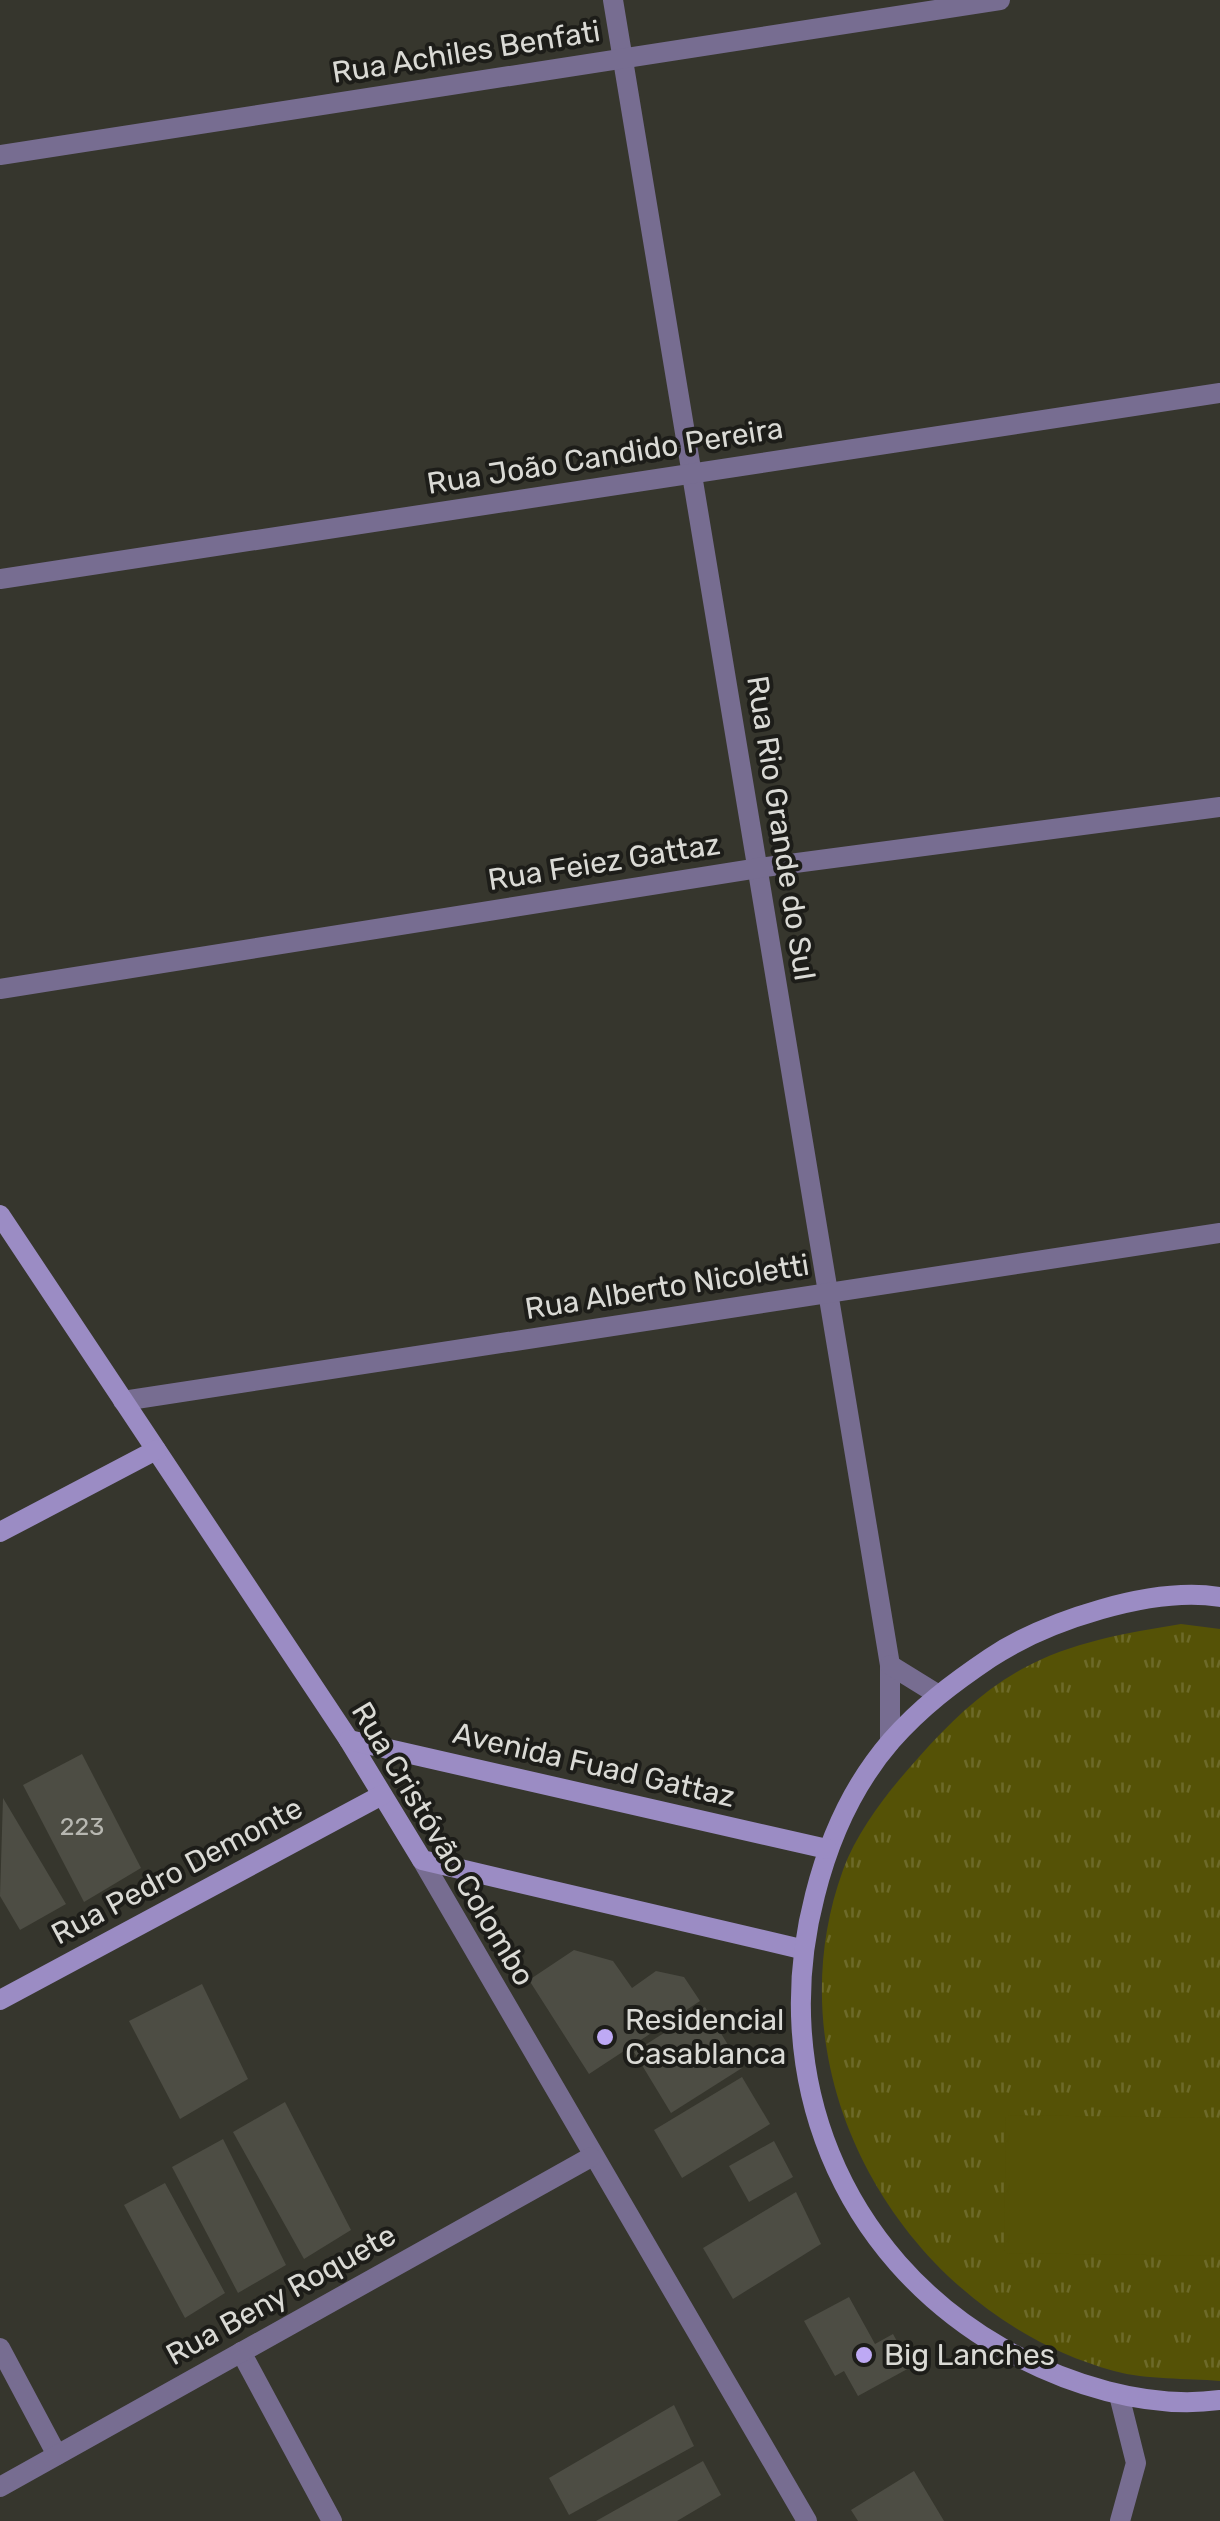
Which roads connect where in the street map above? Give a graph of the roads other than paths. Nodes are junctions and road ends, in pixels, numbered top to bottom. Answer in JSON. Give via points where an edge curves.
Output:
{"nodes":[{"id":1,"x":613,"y":0,"type":"edge"},
{"id":2,"x":1000,"y":0,"type":"edge"},
{"id":3,"x":623,"y":58,"type":"junction"},
{"id":4,"x":0,"y":155,"type":"edge"},
{"id":5,"x":1220,"y":394,"type":"edge"},
{"id":6,"x":692,"y":474,"type":"junction"},
{"id":7,"x":0,"y":579,"type":"edge"},
{"id":8,"x":1220,"y":808,"type":"edge"},
{"id":9,"x":758,"y":868,"type":"junction"},
{"id":10,"x":0,"y":989,"type":"edge"},
{"id":11,"x":0,"y":1215,"type":"edge"},
{"id":12,"x":1220,"y":1232,"type":"edge"},
{"id":13,"x":828,"y":1292,"type":"junction"},
{"id":14,"x":123,"y":1401,"type":"junction"},
{"id":15,"x":156,"y":1450,"type":"junction"},
{"id":16,"x":0,"y":1532,"type":"edge"},
{"id":17,"x":1220,"y":1597,"type":"edge"},
{"id":18,"x":890,"y":1665,"type":"junction"},
{"id":19,"x":937,"y":1694,"type":"junction"},
{"id":20,"x":349,"y":1740,"type":"junction"},
{"id":21,"x":890,"y":1742,"type":"junction"},
{"id":22,"x":382,"y":1795,"type":"junction"},
{"id":23,"x":827,"y":1849,"type":"junction"},
{"id":24,"x":422,"y":1860,"type":"junction"},
{"id":25,"x":801,"y":1949,"type":"junction"},
{"id":26,"x":0,"y":2000,"type":"edge"},
{"id":27,"x":591,"y":2156,"type":"junction"},
{"id":28,"x":0,"y":2348,"type":"edge"},
{"id":29,"x":240,"y":2352,"type":"junction"},
{"id":30,"x":1119,"y":2395,"type":"junction"},
{"id":31,"x":1220,"y":2400,"type":"edge"},
{"id":32,"x":57,"y":2455,"type":"junction"},
{"id":33,"x":0,"y":2487,"type":"edge"},
{"id":34,"x":332,"y":2521,"type":"edge"},
{"id":35,"x":806,"y":2521,"type":"edge"},
{"id":36,"x":1120,"y":2521,"type":"edge"}],
"edges":[{"from":1,"to":3,"type":"street","name":"Rua Rio Grande do Sul"},
{"from":2,"to":3,"type":"street","name":"Rua Achiles Benfati"},
{"from":3,"to":4,"type":"street","name":"Rua Achiles Benfati"},
{"from":3,"to":6,"type":"street","name":"Rua Rio Grande do Sul"},
{"from":5,"to":6,"type":"street","name":"Rua João Candido Pereira"},
{"from":6,"to":7,"type":"street","name":"Rua João Candido Pereira"},
{"from":6,"to":9,"type":"street","name":"Rua Rio Grande do Sul"},
{"from":8,"to":9,"type":"street","name":"Rua Feiez Gattaz"},
{"from":9,"to":10,"type":"street","name":"Rua Feiez Gattaz"},
{"from":9,"to":13,"type":"street","name":"Rua Rio Grande do Sul"},
{"from":11,"to":14,"type":"main road","name":"Rua Cristóvão Colombo"},
{"from":12,"to":13,"type":"street","name":"Rua Alberto Nicoletti"},
{"from":13,"to":14,"type":"street","name":"Rua Alberto Nicoletti"},
{"from":13,"to":18,"type":"street","name":"Rua Rio Grande do Sul"},
{"from":14,"to":15,"type":"main road","name":"Rua Cristóvão Colombo"},
{"from":15,"to":16,"type":"main road"},
{"from":15,"to":20,"type":"main road","name":"Rua Cristóvão Colombo"},
{"from":17,"to":19,"type":"main road","via":[[1113,1604],[1020,1638]]},
{"from":18,"to":19,"type":"street"},
{"from":18,"to":21,"type":"street","name":"Rua Rio Grande do Sul"},
{"from":19,"to":21,"type":"main road"},
{"from":20,"to":22,"type":"main road","name":"Rua Cristóvão Colombo"},
{"from":20,"to":23,"type":"main road","name":"Avenida Fuad Gattaz"},
{"from":21,"to":23,"type":"main road","via":[[854,1793]]},
{"from":22,"to":24,"type":"main road","name":"Rua Cristóvão Colombo"},
{"from":22,"to":26,"type":"main road","name":"Rua Pedro Demonte"},
{"from":23,"to":25,"type":"main road"},
{"from":24,"to":25,"type":"main road"},
{"from":24,"to":27,"type":"street","name":"Rua Cristóvão Colombo"},
{"from":25,"to":30,"type":"main road","via":[[799,2035],[816,2119],[849,2198],[900,2268],[963,2326],[1037,2368]]},
{"from":27,"to":29,"type":"street","name":"Rua Beny Roquete"},
{"from":27,"to":35,"type":"street","name":"Rua Cristóvão Colombo"},
{"from":28,"to":32,"type":"street"},
{"from":29,"to":32,"type":"street","name":"Rua Beny Roquete"},
{"from":29,"to":34,"type":"street"},
{"from":30,"to":31,"type":"main road"},
{"from":30,"to":36,"type":"street","via":[[1136,2463]]},
{"from":32,"to":33,"type":"street","name":"Rua Beny Roquete"}]}
